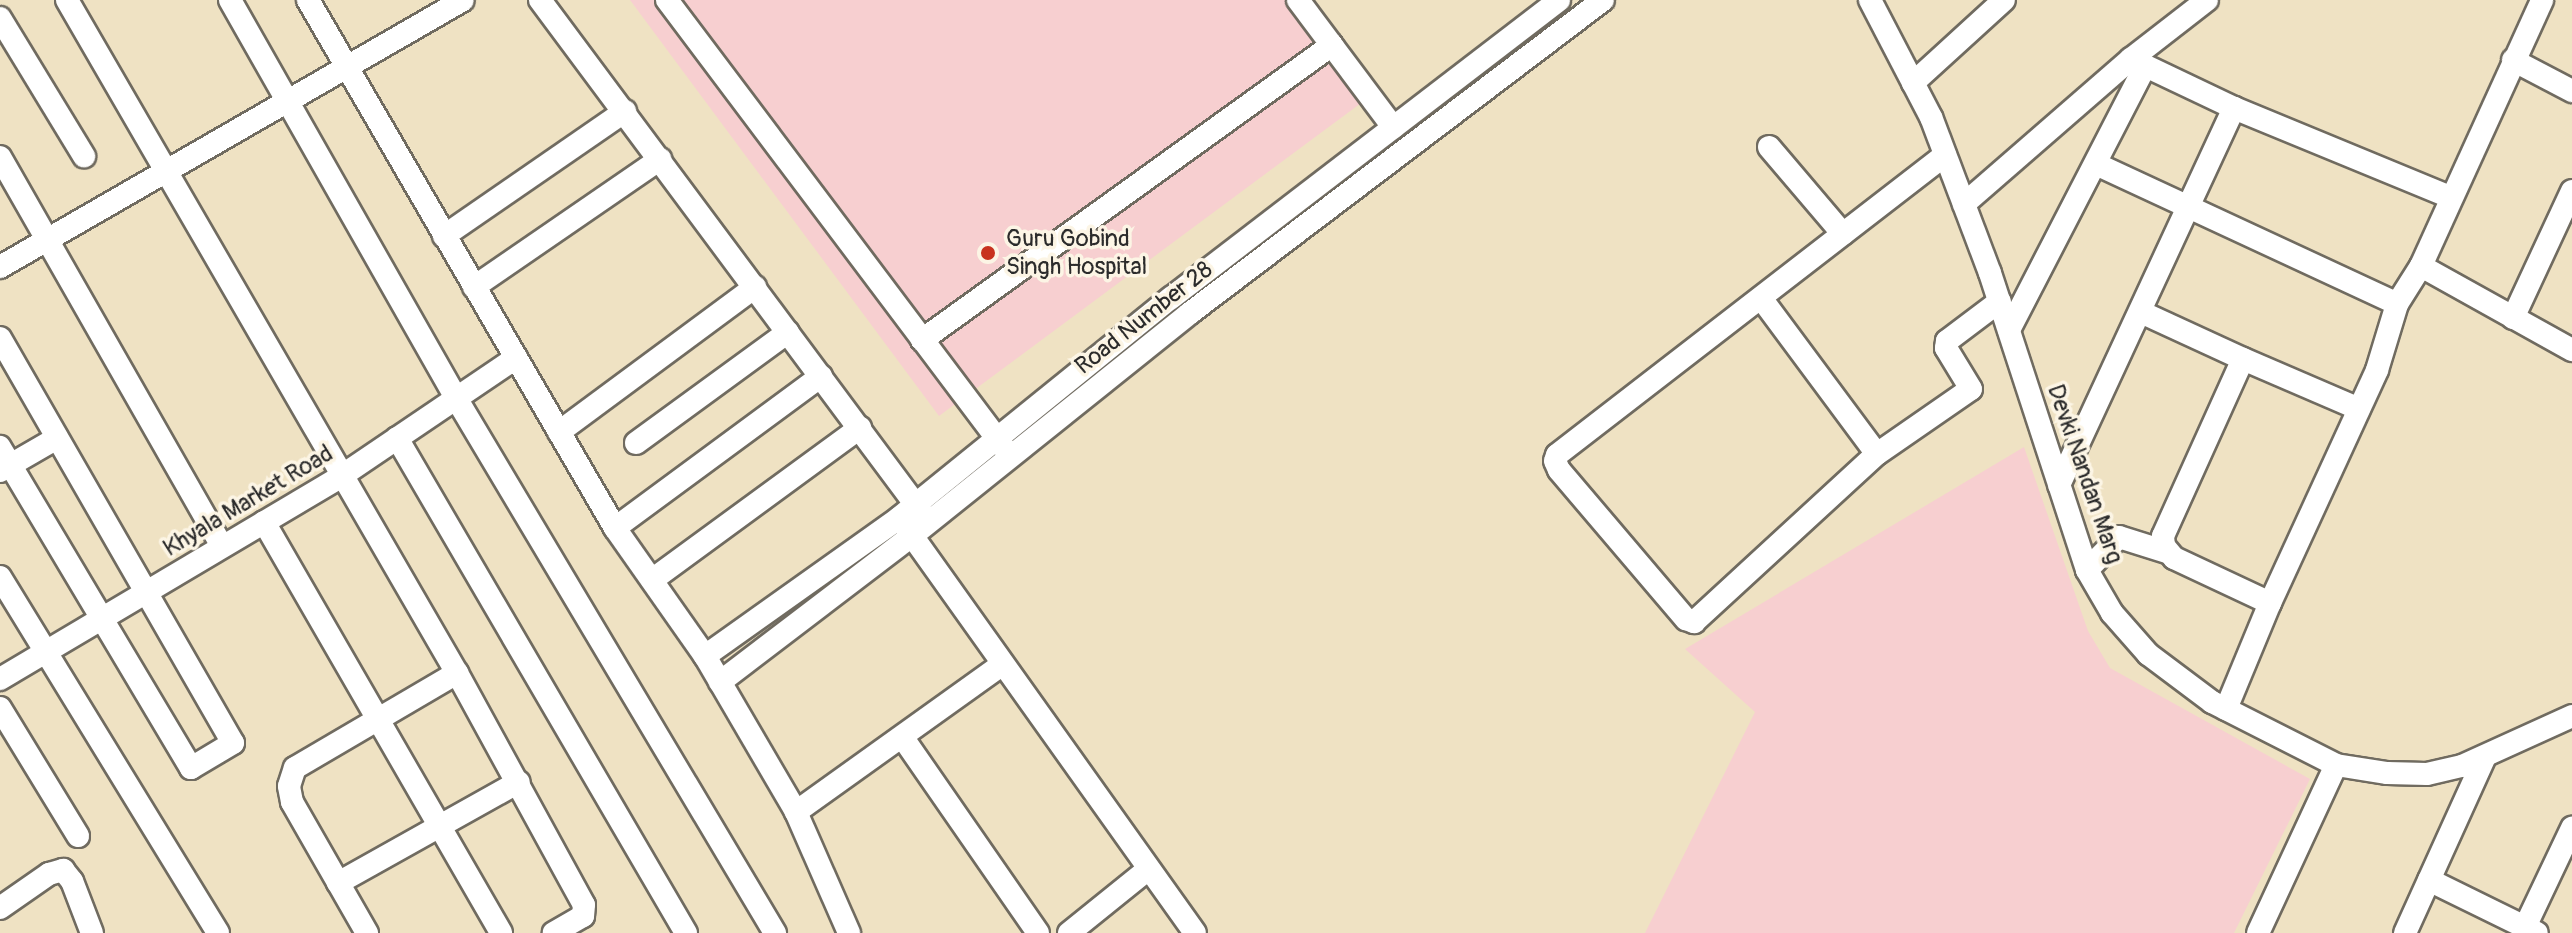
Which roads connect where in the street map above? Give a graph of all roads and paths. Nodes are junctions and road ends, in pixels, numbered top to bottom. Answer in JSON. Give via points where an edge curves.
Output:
{"nodes":[{"id":1,"x":67,"y":0,"type":"edge"},
{"id":2,"x":230,"y":0,"type":"edge"},
{"id":3,"x":308,"y":0,"type":"edge"},
{"id":4,"x":463,"y":0,"type":"edge"},
{"id":5,"x":540,"y":0,"type":"edge"},
{"id":6,"x":667,"y":0,"type":"edge"},
{"id":7,"x":1298,"y":0,"type":"edge"},
{"id":8,"x":1559,"y":0,"type":"edge"},
{"id":9,"x":1603,"y":0,"type":"edge"},
{"id":10,"x":1870,"y":0,"type":"edge"},
{"id":11,"x":2004,"y":0,"type":"edge"},
{"id":12,"x":2206,"y":0,"type":"edge"},
{"id":13,"x":2542,"y":0,"type":"edge"},
{"id":14,"x":0,"y":18,"type":"edge"},
{"id":15,"x":1332,"y":45,"type":"junction"},
{"id":16,"x":2513,"y":60,"type":"junction"},
{"id":17,"x":2138,"y":63,"type":"junction"},
{"id":18,"x":346,"y":67,"type":"junction"},
{"id":19,"x":1913,"y":83,"type":"junction"},
{"id":20,"x":2572,"y":91,"type":"edge"},
{"id":21,"x":289,"y":99,"type":"junction"},
{"id":22,"x":2234,"y":108,"type":"junction"},
{"id":23,"x":625,"y":111,"type":"junction"},
{"id":24,"x":1393,"y":127,"type":"junction"},
{"id":25,"x":1769,"y":147,"type":"dead end"},
{"id":26,"x":1945,"y":155,"type":"junction"},
{"id":27,"x":84,"y":156,"type":"dead end"},
{"id":28,"x":0,"y":157,"type":"edge"},
{"id":29,"x":660,"y":159,"type":"junction"},
{"id":30,"x":2096,"y":164,"type":"junction"},
{"id":31,"x":166,"y":170,"type":"junction"},
{"id":32,"x":2572,"y":191,"type":"edge"},
{"id":33,"x":2450,"y":197,"type":"junction"},
{"id":34,"x":1964,"y":204,"type":"junction"},
{"id":35,"x":2190,"y":208,"type":"junction"},
{"id":36,"x":1843,"y":234,"type":"junction"},
{"id":37,"x":444,"y":236,"type":"junction"},
{"id":38,"x":48,"y":239,"type":"junction"},
{"id":39,"x":2421,"y":266,"type":"junction"},
{"id":40,"x":0,"y":267,"type":"edge"},
{"id":41,"x":474,"y":287,"type":"junction"},
{"id":42,"x":755,"y":287,"type":"junction"},
{"id":43,"x":1761,"y":298,"type":"junction"},
{"id":44,"x":2000,"y":301,"type":"junction"},
{"id":45,"x":2397,"y":304,"type":"junction"},
{"id":46,"x":2141,"y":312,"type":"junction"},
{"id":47,"x":2513,"y":318,"type":"junction"},
{"id":48,"x":2009,"y":330,"type":"junction"},
{"id":49,"x":788,"y":332,"type":"junction"},
{"id":50,"x":0,"y":338,"type":"edge"},
{"id":51,"x":922,"y":340,"type":"junction"},
{"id":52,"x":2572,"y":350,"type":"edge"},
{"id":53,"x":516,"y":358,"type":"junction"},
{"id":54,"x":2243,"y":359,"type":"junction"},
{"id":55,"x":821,"y":376,"type":"junction"},
{"id":56,"x":456,"y":398,"type":"junction"},
{"id":57,"x":2359,"y":409,"type":"junction"},
{"id":58,"x":860,"y":428,"type":"junction"},
{"id":59,"x":559,"y":432,"type":"junction"},
{"id":60,"x":57,"y":438,"type":"junction"},
{"id":61,"x":397,"y":438,"type":"junction"},
{"id":62,"x":636,"y":443,"type":"dead end"},
{"id":63,"x":1004,"y":448,"type":"junction"},
{"id":64,"x":1877,"y":454,"type":"junction"},
{"id":65,"x":3,"y":461,"type":"edge"},
{"id":66,"x":343,"y":475,"type":"junction"},
{"id":67,"x":2059,"y":485,"type":"junction"},
{"id":68,"x":914,"y":520,"type":"junction"},
{"id":69,"x":264,"y":522,"type":"junction"},
{"id":70,"x":615,"y":528,"type":"junction"},
{"id":71,"x":222,"y":546,"type":"junction"},
{"id":72,"x":2167,"y":552,"type":"junction"},
{"id":73,"x":2087,"y":570,"type":"junction"},
{"id":74,"x":0,"y":577,"type":"edge"},
{"id":75,"x":652,"y":580,"type":"junction"},
{"id":76,"x":146,"y":592,"type":"junction"},
{"id":77,"x":2270,"y":603,"type":"junction"},
{"id":78,"x":102,"y":618,"type":"junction"},
{"id":79,"x":43,"y":653,"type":"junction"},
{"id":80,"x":705,"y":656,"type":"junction"},
{"id":81,"x":1003,"y":664,"type":"junction"},
{"id":82,"x":457,"y":673,"type":"junction"},
{"id":83,"x":0,"y":679,"type":"edge"},
{"id":84,"x":720,"y":682,"type":"junction"},
{"id":85,"x":0,"y":708,"type":"edge"},
{"id":86,"x":2226,"y":709,"type":"junction"},
{"id":87,"x":2572,"y":716,"type":"edge"},
{"id":88,"x":378,"y":720,"type":"junction"},
{"id":89,"x":903,"y":738,"type":"junction"},
{"id":90,"x":2485,"y":757,"type":"junction"},
{"id":91,"x":2336,"y":765,"type":"junction"},
{"id":92,"x":519,"y":782,"type":"junction"},
{"id":93,"x":796,"y":812,"type":"junction"},
{"id":94,"x":440,"y":828,"type":"junction"},
{"id":95,"x":2572,"y":828,"type":"edge"},
{"id":96,"x":78,"y":836,"type":"dead end"},
{"id":97,"x":1147,"y":870,"type":"junction"},
{"id":98,"x":2429,"y":880,"type":"junction"},
{"id":99,"x":338,"y":883,"type":"junction"},
{"id":100,"x":0,"y":908,"type":"edge"},
{"id":101,"x":2531,"y":930,"type":"edge"},
{"id":102,"x":92,"y":933,"type":"edge"},
{"id":103,"x":218,"y":933,"type":"edge"},
{"id":104,"x":367,"y":933,"type":"edge"},
{"id":105,"x":501,"y":933,"type":"edge"},
{"id":106,"x":553,"y":933,"type":"edge"},
{"id":107,"x":686,"y":933,"type":"edge"},
{"id":108,"x":775,"y":933,"type":"edge"},
{"id":109,"x":849,"y":933,"type":"edge"},
{"id":110,"x":1038,"y":933,"type":"edge"},
{"id":111,"x":1069,"y":933,"type":"edge"},
{"id":112,"x":1195,"y":933,"type":"edge"},
{"id":113,"x":2258,"y":933,"type":"edge"},
{"id":114,"x":2405,"y":933,"type":"edge"}],
"edges":[{"from":1,"to":31,"type":"street"},
{"from":2,"to":21,"type":"street"},
{"from":3,"to":18,"type":"street"},
{"from":4,"to":18,"type":"street"},
{"from":5,"to":23,"type":"street"},
{"from":6,"to":51,"type":"street"},
{"from":7,"to":15,"type":"street"},
{"from":8,"to":24,"type":"street","name":"Road Number 28"},
{"from":9,"to":63,"type":"street","name":"Road Number 28"},
{"from":10,"to":19,"type":"street","name":"Devki Nandan Marg"},
{"from":11,"to":19,"type":"street"},
{"from":12,"to":17,"type":"street"},
{"from":13,"to":16,"type":"street"},
{"from":14,"to":27,"type":"street"},
{"from":15,"to":24,"type":"street"},
{"from":15,"to":51,"type":"street"},
{"from":16,"to":20,"type":"street"},
{"from":16,"to":33,"type":"street"},
{"from":17,"to":22,"type":"street"},
{"from":17,"to":30,"type":"street"},
{"from":17,"to":34,"type":"street"},
{"from":18,"to":21,"type":"street"},
{"from":18,"to":37,"type":"street"},
{"from":19,"to":26,"type":"street","name":"Devki Nandan Marg"},
{"from":21,"to":31,"type":"street"},
{"from":21,"to":56,"type":"street"},
{"from":22,"to":33,"type":"street"},
{"from":22,"to":35,"type":"street"},
{"from":23,"to":29,"type":"street"},
{"from":23,"to":37,"type":"street"},
{"from":24,"to":63,"type":"street","name":"Road Number 28","via":[[1171,298]]},
{"from":25,"to":36,"type":"street"},
{"from":26,"to":34,"type":"street","name":"Devki Nandan Marg"},
{"from":26,"to":36,"type":"street"},
{"from":28,"to":38,"type":"street"},
{"from":29,"to":41,"type":"street"},
{"from":29,"to":42,"type":"street"},
{"from":30,"to":35,"type":"street"},
{"from":30,"to":48,"type":"street"},
{"from":31,"to":38,"type":"street"},
{"from":31,"to":66,"type":"street"},
{"from":32,"to":47,"type":"street"},
{"from":33,"to":39,"type":"street"},
{"from":34,"to":44,"type":"street","name":"Devki Nandan Marg"},
{"from":35,"to":45,"type":"street"},
{"from":35,"to":46,"type":"street"},
{"from":36,"to":43,"type":"street"},
{"from":37,"to":41,"type":"street"},
{"from":38,"to":40,"type":"street"},
{"from":38,"to":71,"type":"street"},
{"from":39,"to":45,"type":"street"},
{"from":39,"to":47,"type":"street"},
{"from":41,"to":53,"type":"street"},
{"from":42,"to":49,"type":"street"},
{"from":42,"to":59,"type":"street"},
{"from":43,"to":64,"type":"street"},
{"from":43,"to":64,"type":"street","via":[[1557,455],[1559,470],[1690,622]]},
{"from":44,"to":48,"type":"street","name":"Devki Nandan Marg"},
{"from":44,"to":64,"type":"street","via":[[1947,341],[1946,348],[1971,389]]},
{"from":45,"to":57,"type":"street"},
{"from":46,"to":54,"type":"street"},
{"from":46,"to":67,"type":"street"},
{"from":47,"to":52,"type":"street"},
{"from":48,"to":67,"type":"street","name":"Devki Nandan Marg"},
{"from":49,"to":55,"type":"street"},
{"from":49,"to":62,"type":"street"},
{"from":50,"to":60,"type":"street"},
{"from":51,"to":63,"type":"street"},
{"from":53,"to":56,"type":"street","name":"Khyala Market Road"},
{"from":53,"to":59,"type":"street"},
{"from":54,"to":57,"type":"street"},
{"from":54,"to":72,"type":"street","via":[[2163,536]]},
{"from":55,"to":58,"type":"street"},
{"from":55,"to":70,"type":"street"},
{"from":56,"to":61,"type":"street","name":"Khyala Market Road"},
{"from":56,"to":108,"type":"street"},
{"from":57,"to":77,"type":"street"},
{"from":58,"to":68,"type":"street"},
{"from":58,"to":75,"type":"street"},
{"from":59,"to":70,"type":"street"},
{"from":60,"to":65,"type":"street"},
{"from":60,"to":76,"type":"street"},
{"from":61,"to":66,"type":"street","name":"Khyala Market Road"},
{"from":61,"to":107,"type":"street"},
{"from":63,"to":68,"type":"street","name":"Road Number 28"},
{"from":65,"to":78,"type":"street"},
{"from":66,"to":69,"type":"street","name":"Khyala Market Road"},
{"from":66,"to":82,"type":"street"},
{"from":67,"to":73,"type":"street","name":"Devki Nandan Marg"},
{"from":68,"to":80,"type":"street","name":"Road Number 28"},
{"from":68,"to":81,"type":"street"},
{"from":68,"to":84,"type":"street","name":"Road Number 28"},
{"from":69,"to":71,"type":"street","name":"Khyala Market Road"},
{"from":69,"to":88,"type":"street"},
{"from":70,"to":75,"type":"street"},
{"from":71,"to":76,"type":"street","name":"Khyala Market Road"},
{"from":72,"to":73,"type":"street","via":[[2119,537]]},
{"from":72,"to":77,"type":"street"},
{"from":73,"to":86,"type":"street","name":"Devki Nandan Marg","via":[[2112,613],[2148,654]]},
{"from":74,"to":79,"type":"street"},
{"from":75,"to":80,"type":"street"},
{"from":76,"to":78,"type":"street","name":"Khyala Market Road"},
{"from":76,"to":78,"type":"street","via":[[233,743],[191,768]]},
{"from":77,"to":86,"type":"street"},
{"from":78,"to":79,"type":"street","name":"Khyala Market Road"},
{"from":79,"to":83,"type":"street","name":"Khyala Market Road"},
{"from":79,"to":103,"type":"street"},
{"from":80,"to":84,"type":"street"},
{"from":81,"to":89,"type":"street"},
{"from":81,"to":97,"type":"street"},
{"from":82,"to":88,"type":"street"},
{"from":82,"to":92,"type":"street"},
{"from":84,"to":93,"type":"street"},
{"from":85,"to":96,"type":"street"},
{"from":86,"to":91,"type":"street","name":"Devki Nandan Marg"},
{"from":87,"to":90,"type":"street","name":"Devki Nandan Marg"},
{"from":88,"to":94,"type":"street"},
{"from":88,"to":99,"type":"street","via":[[295,768],[289,786],[292,802]]},
{"from":89,"to":93,"type":"street"},
{"from":89,"to":110,"type":"street"},
{"from":90,"to":91,"type":"street","name":"Devki Nandan Marg","via":[[2427,774]]},
{"from":90,"to":98,"type":"street"},
{"from":91,"to":113,"type":"street"},
{"from":92,"to":94,"type":"street"},
{"from":92,"to":106,"type":"street","via":[[586,911]]},
{"from":93,"to":109,"type":"street"},
{"from":94,"to":99,"type":"street"},
{"from":94,"to":105,"type":"street"},
{"from":95,"to":101,"type":"street"},
{"from":97,"to":111,"type":"street"},
{"from":97,"to":112,"type":"street"},
{"from":98,"to":101,"type":"street"},
{"from":98,"to":114,"type":"street"},
{"from":99,"to":104,"type":"street"},
{"from":100,"to":102,"type":"street","via":[[37,881],[63,870]]}]}
